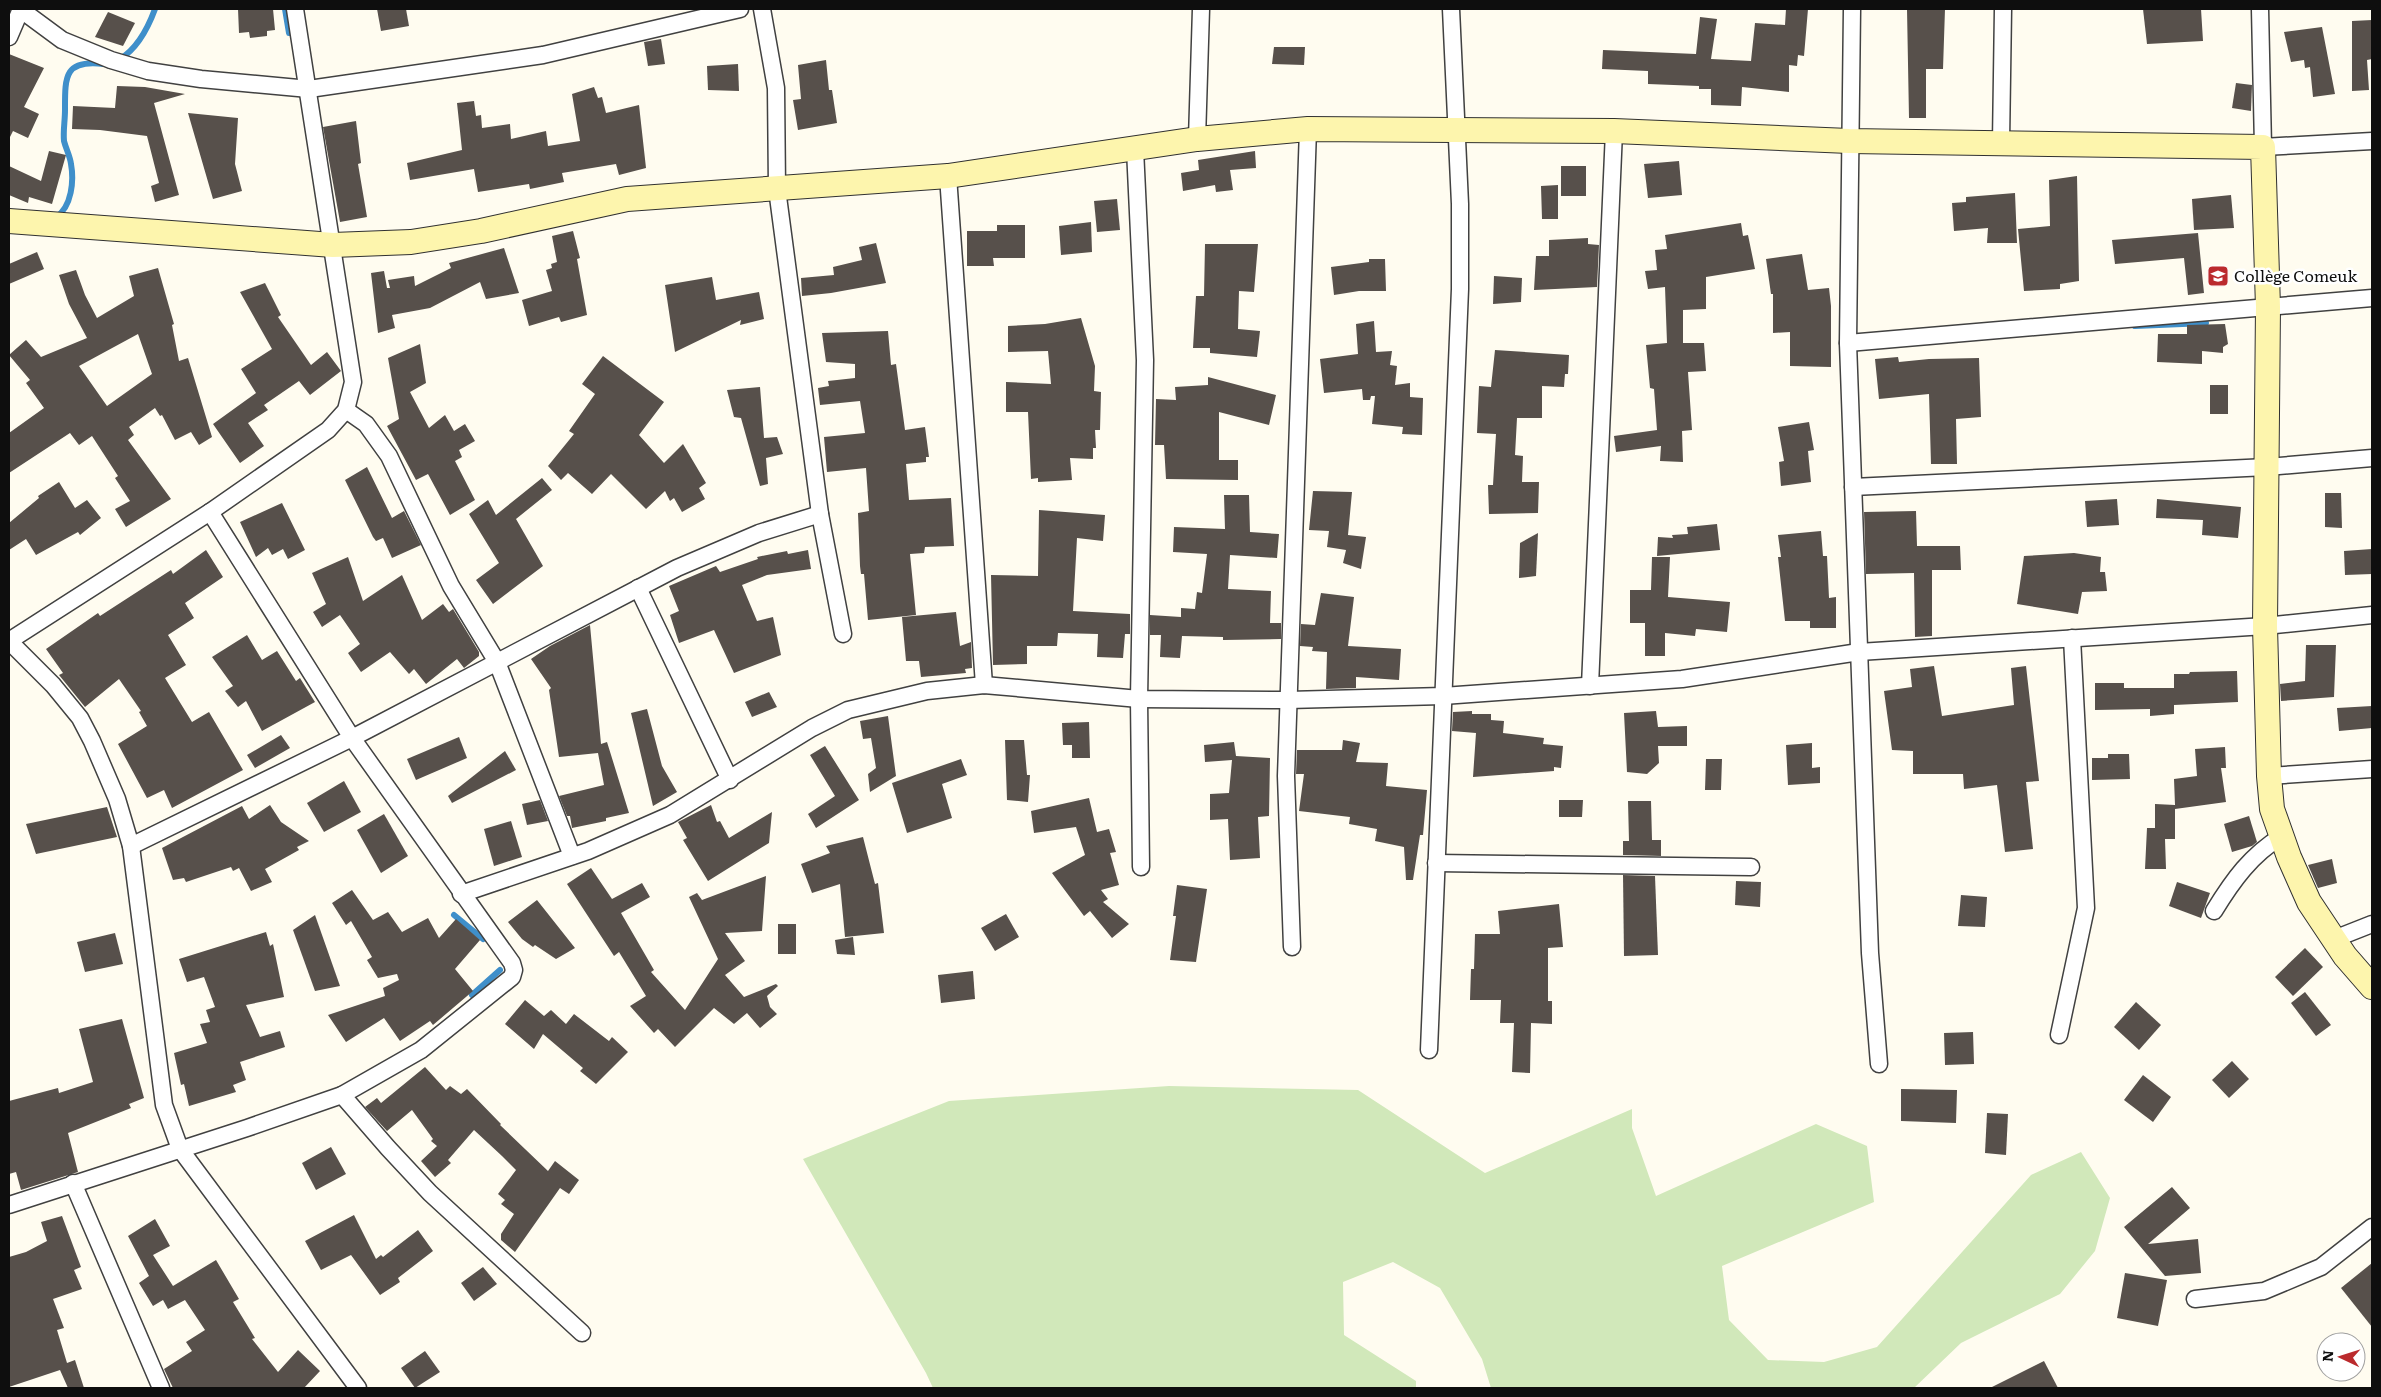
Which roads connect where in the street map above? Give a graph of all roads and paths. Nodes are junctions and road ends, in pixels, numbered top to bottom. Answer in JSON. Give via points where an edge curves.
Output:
{"nodes":[{"id":1,"x":21,"y":9,"type":"edge"},
{"id":2,"x":295,"y":9,"type":"edge"},
{"id":3,"x":740,"y":9,"type":"edge"},
{"id":4,"x":762,"y":9,"type":"edge"},
{"id":5,"x":1201,"y":9,"type":"edge"},
{"id":6,"x":1451,"y":9,"type":"edge"},
{"id":7,"x":1852,"y":9,"type":"edge"},
{"id":8,"x":2003,"y":9,"type":"edge"},
{"id":9,"x":2260,"y":9,"type":"edge"},
{"id":10,"x":9,"y":37,"type":"edge"},
{"id":11,"x":309,"y":89,"type":"junction"},
{"id":12,"x":1308,"y":130,"type":"junction"},
{"id":13,"x":1456,"y":130,"type":"junction"},
{"id":14,"x":1614,"y":131,"type":"junction"},
{"id":15,"x":1197,"y":139,"type":"junction"},
{"id":16,"x":1849,"y":141,"type":"junction"},
{"id":17,"x":2372,"y":141,"type":"edge"},
{"id":18,"x":2001,"y":142,"type":"junction"},
{"id":19,"x":2263,"y":147,"type":"junction"},
{"id":20,"x":1135,"y":149,"type":"junction"},
{"id":21,"x":948,"y":176,"type":"junction"},
{"id":22,"x":777,"y":189,"type":"junction"},
{"id":23,"x":9,"y":221,"type":"edge"},
{"id":24,"x":333,"y":245,"type":"junction"},
{"id":25,"x":2372,"y":298,"type":"edge"},
{"id":26,"x":2268,"y":306,"type":"junction"},
{"id":27,"x":1848,"y":343,"type":"junction"},
{"id":28,"x":346,"y":410,"type":"junction"},
{"id":29,"x":2372,"y":458,"type":"edge"},
{"id":30,"x":2267,"y":467,"type":"junction"},
{"id":31,"x":1853,"y":487,"type":"junction"},
{"id":32,"x":210,"y":512,"type":"junction"},
{"id":33,"x":820,"y":514,"type":"junction"},
{"id":34,"x":638,"y":588,"type":"junction"},
{"id":35,"x":2372,"y":615,"type":"edge"},
{"id":36,"x":2265,"y":626,"type":"junction"},
{"id":37,"x":843,"y":634,"type":"dead end"},
{"id":38,"x":2072,"y":638,"type":"junction"},
{"id":39,"x":9,"y":641,"type":"edge"},
{"id":40,"x":1859,"y":652,"type":"junction"},
{"id":41,"x":497,"y":662,"type":"junction"},
{"id":42,"x":984,"y":685,"type":"junction"},
{"id":43,"x":1590,"y":686,"type":"junction"},
{"id":44,"x":1443,"y":696,"type":"junction"},
{"id":45,"x":1139,"y":699,"type":"junction"},
{"id":46,"x":1288,"y":700,"type":"junction"},
{"id":47,"x":352,"y":738,"type":"junction"},
{"id":48,"x":2372,"y":769,"type":"edge"},
{"id":49,"x":2269,"y":776,"type":"junction"},
{"id":50,"x":730,"y":780,"type":"junction"},
{"id":51,"x":2282,"y":836,"type":"junction"},
{"id":52,"x":131,"y":846,"type":"junction"},
{"id":53,"x":572,"y":856,"type":"junction"},
{"id":54,"x":1436,"y":863,"type":"junction"},
{"id":55,"x":1141,"y":867,"type":"dead end"},
{"id":56,"x":1751,"y":867,"type":"dead end"},
{"id":57,"x":461,"y":894,"type":"junction"},
{"id":58,"x":2214,"y":911,"type":"dead end"},
{"id":59,"x":2372,"y":924,"type":"edge"},
{"id":60,"x":2334,"y":939,"type":"junction"},
{"id":61,"x":1292,"y":947,"type":"dead end"},
{"id":62,"x":2372,"y":987,"type":"edge"},
{"id":63,"x":2058,"y":1036,"type":"dead end"},
{"id":64,"x":1429,"y":1050,"type":"dead end"},
{"id":65,"x":1879,"y":1064,"type":"dead end"},
{"id":66,"x":342,"y":1095,"type":"junction"},
{"id":67,"x":180,"y":1149,"type":"junction"},
{"id":68,"x":74,"y":1183,"type":"junction"},
{"id":69,"x":9,"y":1205,"type":"edge"},
{"id":70,"x":2372,"y":1227,"type":"edge"},
{"id":71,"x":2195,"y":1299,"type":"dead end"},
{"id":72,"x":582,"y":1333,"type":"dead end"},
{"id":73,"x":161,"y":1388,"type":"edge"},
{"id":74,"x":358,"y":1388,"type":"edge"}],
"edges":[{"from":1,"to":10,"type":"street"},
{"from":1,"to":11,"type":"street","via":[[62,40],[130,65],[201,80]]},
{"from":2,"to":11,"type":"street"},
{"from":3,"to":11,"type":"street","via":[[543,55]]},
{"from":4,"to":22,"type":"street","via":[[776,88]]},
{"from":5,"to":15,"type":"street"},
{"from":6,"to":13,"type":"street"},
{"from":7,"to":16,"type":"street"},
{"from":8,"to":18,"type":"street"},
{"from":9,"to":19,"type":"street"},
{"from":11,"to":24,"type":"street"},
{"from":12,"to":13,"type":"main road"},
{"from":12,"to":15,"type":"main road"},
{"from":12,"to":46,"type":"street"},
{"from":13,"to":14,"type":"main road"},
{"from":13,"to":44,"type":"street","via":[[1460,289]]},
{"from":14,"to":16,"type":"main road"},
{"from":14,"to":43,"type":"street"},
{"from":15,"to":20,"type":"main road"},
{"from":16,"to":18,"type":"main road"},
{"from":16,"to":27,"type":"street"},
{"from":17,"to":19,"type":"street"},
{"from":18,"to":19,"type":"main road"},
{"from":19,"to":26,"type":"main road"},
{"from":20,"to":21,"type":"main road"},
{"from":20,"to":45,"type":"street","via":[[1145,360]]},
{"from":21,"to":22,"type":"main road"},
{"from":21,"to":42,"type":"street"},
{"from":22,"to":24,"type":"main road","via":[[627,199],[481,231],[411,242]]},
{"from":22,"to":33,"type":"street"},
{"from":23,"to":24,"type":"main road"},
{"from":24,"to":28,"type":"street","via":[[353,382]]},
{"from":25,"to":26,"type":"street"},
{"from":26,"to":27,"type":"street"},
{"from":26,"to":30,"type":"main road"},
{"from":27,"to":31,"type":"street"},
{"from":28,"to":32,"type":"street","via":[[328,430]]},
{"from":28,"to":41,"type":"street","via":[[366,424],[389,456],[451,586]]},
{"from":29,"to":30,"type":"street"},
{"from":30,"to":31,"type":"street"},
{"from":30,"to":36,"type":"main road"},
{"from":31,"to":40,"type":"street"},
{"from":32,"to":39,"type":"street"},
{"from":32,"to":47,"type":"street"},
{"from":33,"to":34,"type":"street","via":[[759,533]]},
{"from":33,"to":37,"type":"street"},
{"from":34,"to":41,"type":"street"},
{"from":34,"to":50,"type":"street"},
{"from":35,"to":36,"type":"street"},
{"from":36,"to":38,"type":"street"},
{"from":36,"to":49,"type":"main road"},
{"from":38,"to":40,"type":"street"},
{"from":38,"to":63,"type":"street","via":[[2086,908]]},
{"from":39,"to":52,"type":"street","via":[[53,685],[80,718],[117,799]]},
{"from":40,"to":43,"type":"street","via":[[1682,679]]},
{"from":40,"to":65,"type":"street","via":[[1870,954]]},
{"from":41,"to":47,"type":"street"},
{"from":41,"to":53,"type":"street"},
{"from":42,"to":45,"type":"street"},
{"from":42,"to":50,"type":"street","via":[[927,691],[848,710],[812,728]]},
{"from":43,"to":44,"type":"street"},
{"from":44,"to":46,"type":"street"},
{"from":44,"to":54,"type":"street"},
{"from":45,"to":46,"type":"street"},
{"from":45,"to":55,"type":"street"},
{"from":46,"to":61,"type":"street","via":[[1286,776]]},
{"from":47,"to":52,"type":"street"},
{"from":47,"to":57,"type":"street"},
{"from":48,"to":49,"type":"street"},
{"from":49,"to":51,"type":"main road","via":[[2272,809]]},
{"from":50,"to":53,"type":"street","via":[[670,816]]},
{"from":51,"to":58,"type":"street","via":[[2262,849],[2235,878]]},
{"from":51,"to":60,"type":"main road","via":[[2309,902]]},
{"from":52,"to":67,"type":"street","via":[[164,1105]]},
{"from":53,"to":57,"type":"street"},
{"from":54,"to":56,"type":"street"},
{"from":54,"to":64,"type":"street"},
{"from":57,"to":66,"type":"street","via":[[512,963],[512,976],[421,1050]]},
{"from":59,"to":60,"type":"street"},
{"from":60,"to":62,"type":"main road"},
{"from":66,"to":67,"type":"street"},
{"from":66,"to":72,"type":"street","via":[[430,1193]]},
{"from":67,"to":68,"type":"street"},
{"from":67,"to":74,"type":"street"},
{"from":68,"to":69,"type":"street"},
{"from":68,"to":73,"type":"street"},
{"from":70,"to":71,"type":"street","via":[[2321,1267],[2264,1291]]}]}
